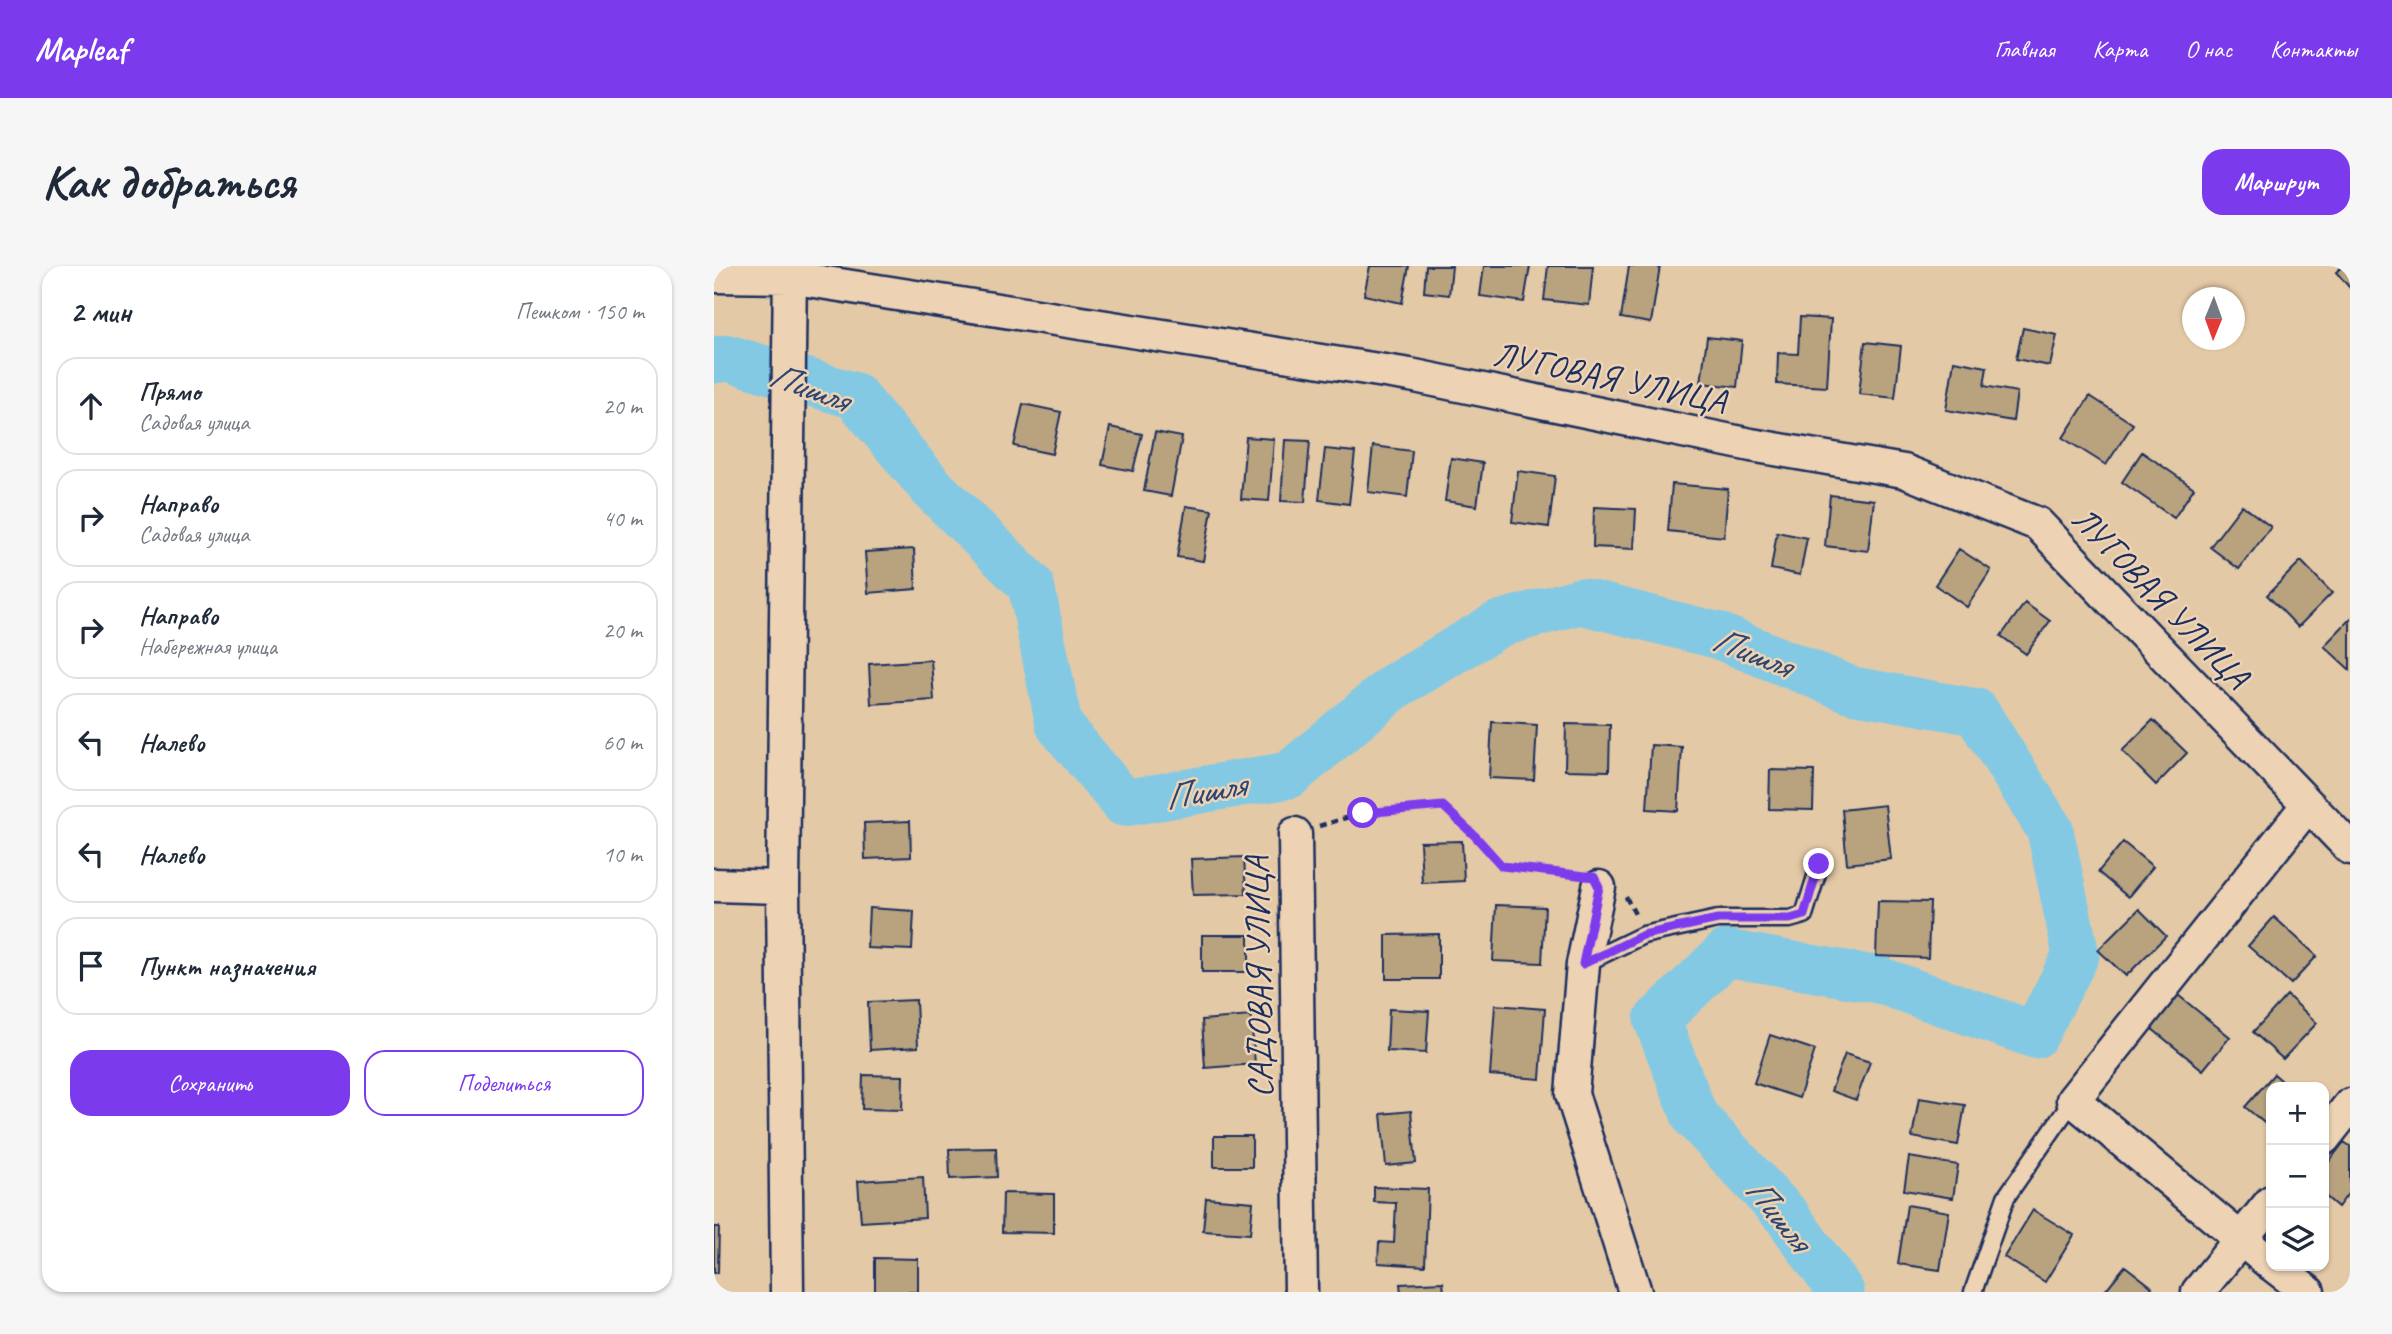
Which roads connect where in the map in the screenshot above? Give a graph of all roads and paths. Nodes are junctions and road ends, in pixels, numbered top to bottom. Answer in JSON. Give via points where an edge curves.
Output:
{"nodes":[{"id":1,"x":789,"y":271,"type":"edge"},
{"id":2,"x":714,"y":276,"type":"edge"},
{"id":3,"x":2307,"y":806,"type":"junction"},
{"id":4,"x":1295,"y":834,"type":"joint"},
{"id":5,"x":2350,"y":848,"type":"edge"},
{"id":6,"x":1819,"y":864,"type":"dead end"},
{"id":7,"x":714,"y":885,"type":"edge"},
{"id":8,"x":783,"y":887,"type":"junction"},
{"id":9,"x":1599,"y":887,"type":"joint"},
{"id":10,"x":1583,"y":964,"type":"junction"},
{"id":11,"x":2073,"y":1100,"type":"junction"},
{"id":12,"x":2350,"y":1105,"type":"edge"},
{"id":13,"x":2329,"y":1132,"type":"edge"},
{"id":14,"x":2266,"y":1208,"type":"edge"},
{"id":15,"x":2241,"y":1240,"type":"junction"},
{"id":16,"x":2266,"y":1260,"type":"edge"},
{"id":17,"x":2281,"y":1271,"type":"edge"},
{"id":18,"x":787,"y":1292,"type":"edge"},
{"id":19,"x":1301,"y":1292,"type":"edge"},
{"id":20,"x":1635,"y":1292,"type":"edge"},
{"id":21,"x":1973,"y":1292,"type":"edge"},
{"id":22,"x":2198,"y":1292,"type":"edge"},
{"id":23,"x":2308,"y":1292,"type":"edge"}],
"edges":[{"from":1,"to":2,"type":"street","name":"ЛУГОВАЯ УЛИЦА"},
{"from":1,"to":3,"type":"street","name":"ЛУГОВАЯ УЛИЦА","via":[[1410,375],[1751,445],[1904,471],[2038,524]]},
{"from":1,"to":8,"type":"street"},
{"from":3,"to":5,"type":"street","name":"ЛУГОВАЯ УЛИЦА"},
{"from":3,"to":11,"type":"street"},
{"from":4,"to":9,"type":"path","name":"САДОВАЯ УЛИЦА","via":[[1363,813],[1443,806],[1502,866],[1594,877]]},
{"from":4,"to":19,"type":"street","name":"САДОВАЯ УЛИЦА"},
{"from":6,"to":10,"type":"lane","via":[[1804,915],[1718,919],[1643,935]]},
{"from":7,"to":8,"type":"street"},
{"from":8,"to":18,"type":"street"},
{"from":9,"to":10,"type":"street"},
{"from":10,"to":20,"type":"street","via":[[1572,1094]]},
{"from":11,"to":15,"type":"street"},
{"from":11,"to":21,"type":"lane","via":[[2006,1197]]},
{"from":12,"to":13,"type":"street"},
{"from":14,"to":15,"type":"street"},
{"from":15,"to":16,"type":"street"},
{"from":15,"to":22,"type":"street"},
{"from":17,"to":23,"type":"street"}]}
